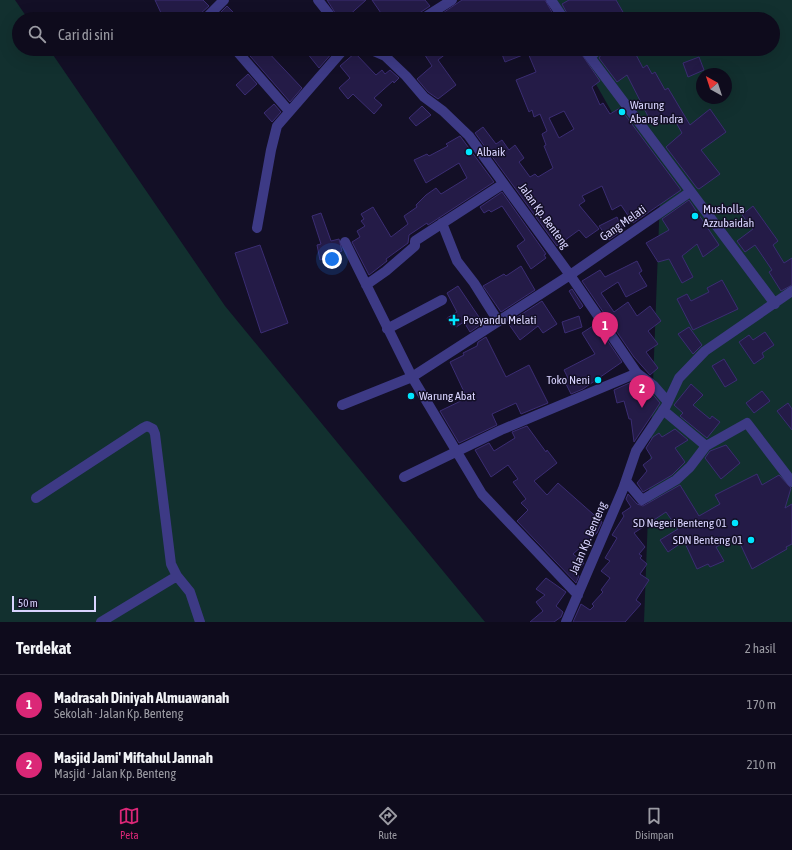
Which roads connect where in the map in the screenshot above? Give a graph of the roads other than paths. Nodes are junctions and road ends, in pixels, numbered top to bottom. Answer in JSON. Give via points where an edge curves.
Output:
{"nodes":[{"id":1,"x":224,"y":0,"type":"edge"},
{"id":2,"x":318,"y":0,"type":"edge"},
{"id":3,"x":452,"y":0,"type":"edge"},
{"id":4,"x":551,"y":0,"type":"edge"},
{"id":5,"x":213,"y":12,"type":"edge"},
{"id":6,"x":328,"y":12,"type":"edge"},
{"id":7,"x":433,"y":12,"type":"edge"},
{"id":8,"x":559,"y":12,"type":"edge"},
{"id":9,"x":241,"y":56,"type":"edge"},
{"id":10,"x":338,"y":56,"type":"edge"},
{"id":11,"x":390,"y":56,"type":"edge"},
{"id":12,"x":589,"y":56,"type":"edge"},
{"id":13,"x":289,"y":111,"type":"junction"},
{"id":14,"x":503,"y":184,"type":"junction"},
{"id":15,"x":690,"y":192,"type":"junction"},
{"id":16,"x":442,"y":223,"type":"junction"},
{"id":17,"x":257,"y":228,"type":"dead end"},
{"id":18,"x":345,"y":242,"type":"dead end"},
{"id":19,"x":570,"y":275,"type":"junction"},
{"id":20,"x":366,"y":285,"type":"junction"},
{"id":21,"x":792,"y":291,"type":"edge"},
{"id":22,"x":442,"y":300,"type":"dead end"},
{"id":23,"x":775,"y":304,"type":"junction"},
{"id":24,"x":498,"y":321,"type":"junction"},
{"id":25,"x":387,"y":329,"type":"junction"},
{"id":26,"x":637,"y":373,"type":"junction"},
{"id":27,"x":412,"y":377,"type":"junction"},
{"id":28,"x":342,"y":406,"type":"dead end"},
{"id":29,"x":666,"y":406,"type":"junction"},
{"id":30,"x":706,"y":446,"type":"junction"},
{"id":31,"x":457,"y":451,"type":"junction"},
{"id":32,"x":404,"y":477,"type":"dead end"},
{"id":33,"x":626,"y":481,"type":"junction"},
{"id":34,"x":792,"y":482,"type":"edge"},
{"id":35,"x":36,"y":498,"type":"dead end"},
{"id":36,"x":177,"y":576,"type":"junction"},
{"id":37,"x":578,"y":595,"type":"junction"},
{"id":38,"x":101,"y":622,"type":"edge"},
{"id":39,"x":200,"y":622,"type":"edge"},
{"id":40,"x":566,"y":622,"type":"edge"}],
"edges":[{"from":1,"to":5,"type":"street"},
{"from":2,"to":6,"type":"street"},
{"from":3,"to":7,"type":"street"},
{"from":4,"to":8,"type":"street"},
{"from":9,"to":13,"type":"street"},
{"from":10,"to":13,"type":"street"},
{"from":11,"to":14,"type":"street","name":"Jalan Kp. Benteng","via":[[424,97],[464,130]]},
{"from":12,"to":15,"type":"street"},
{"from":13,"to":17,"type":"street","via":[[277,126]]},
{"from":14,"to":16,"type":"street"},
{"from":14,"to":19,"type":"street","name":"Jalan Kp. Benteng"},
{"from":15,"to":19,"type":"street","name":"Gang Melati"},
{"from":15,"to":23,"type":"street"},
{"from":16,"to":20,"type":"street","via":[[415,241],[415,246]]},
{"from":16,"to":24,"type":"street","via":[[457,261]]},
{"from":18,"to":20,"type":"street"},
{"from":19,"to":24,"type":"street","name":"Gang Melati"},
{"from":19,"to":26,"type":"street","name":"Jalan Kp. Benteng"},
{"from":20,"to":25,"type":"street"},
{"from":21,"to":23,"type":"street","name":"Jalan Kp. Benteng"},
{"from":22,"to":25,"type":"street"},
{"from":23,"to":29,"type":"street","name":"Jalan Kp. Benteng","via":[[705,351],[679,378]]},
{"from":24,"to":27,"type":"street","name":"Gang Melati"},
{"from":25,"to":27,"type":"street"},
{"from":26,"to":29,"type":"street","name":"Jalan Kp. Benteng","via":[[654,386]]},
{"from":26,"to":31,"type":"street"},
{"from":27,"to":28,"type":"street","name":"Gang Melati"},
{"from":27,"to":31,"type":"street"},
{"from":29,"to":30,"type":"street"},
{"from":29,"to":33,"type":"street","name":"Jalan Kp. Benteng","via":[[636,451]]},
{"from":30,"to":33,"type":"street","via":[[676,480],[642,500]]},
{"from":30,"to":34,"type":"street","via":[[748,423]]},
{"from":31,"to":32,"type":"street"},
{"from":31,"to":37,"type":"street","via":[[486,498]]},
{"from":33,"to":37,"type":"street","name":"Jalan Kp. Benteng"},
{"from":35,"to":36,"type":"street","via":[[148,426],[155,434],[171,564]]},
{"from":36,"to":38,"type":"street"},
{"from":36,"to":39,"type":"street","via":[[190,592]]},
{"from":37,"to":40,"type":"street","name":"Jalan Kp. Benteng"}]}
